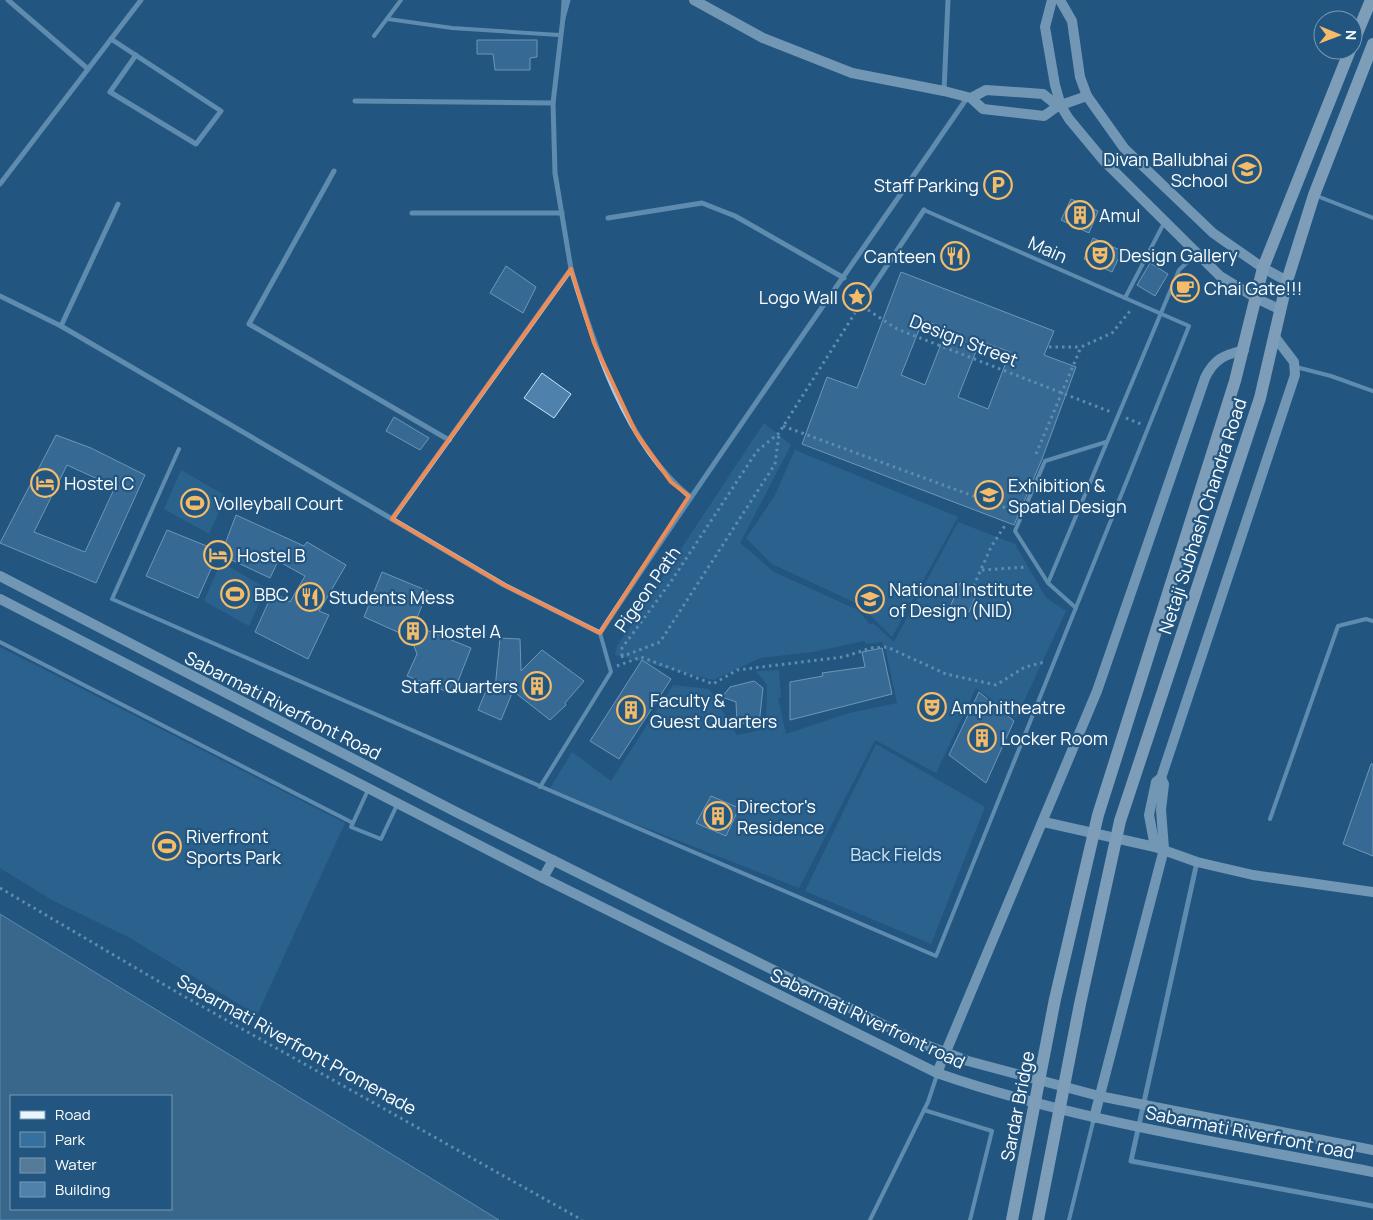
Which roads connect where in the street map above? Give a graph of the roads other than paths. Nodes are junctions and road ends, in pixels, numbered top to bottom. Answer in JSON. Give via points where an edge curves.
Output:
{"nodes":[{"id":1,"x":8,"y":0,"type":"edge"},
{"id":2,"x":141,"y":0,"type":"edge"},
{"id":3,"x":401,"y":0,"type":"edge"},
{"id":4,"x":564,"y":0,"type":"edge"},
{"id":5,"x":568,"y":0,"type":"edge"},
{"id":6,"x":694,"y":0,"type":"edge"},
{"id":7,"x":948,"y":0,"type":"edge"},
{"id":8,"x":1052,"y":0,"type":"edge"},
{"id":9,"x":1060,"y":0,"type":"edge"},
{"id":10,"x":1371,"y":0,"type":"edge"},
{"id":11,"x":1369,"y":17,"type":"edge"},
{"id":12,"x":563,"y":18,"type":"junction"},
{"id":13,"x":388,"y":19,"type":"junction"},
{"id":14,"x":559,"y":34,"type":"junction"},
{"id":15,"x":374,"y":36,"type":"dead end"},
{"id":16,"x":111,"y":39,"type":"junction"},
{"id":17,"x":1373,"y":44,"type":"edge"},
{"id":18,"x":136,"y":55,"type":"junction"},
{"id":19,"x":1346,"y":60,"type":"edge"},
{"id":20,"x":88,"y":69,"type":"junction"},
{"id":21,"x":944,"y":90,"type":"junction"},
{"id":22,"x":1087,"y":96,"type":"junction"},
{"id":23,"x":969,"y":98,"type":"junction"},
{"id":24,"x":355,"y":101,"type":"dead end"},
{"id":25,"x":554,"y":103,"type":"junction"},
{"id":26,"x":1059,"y":106,"type":"junction"},
{"id":27,"x":334,"y":171,"type":"dead end"},
{"id":28,"x":0,"y":184,"type":"edge"},
{"id":29,"x":1314,"y":195,"type":"junction"},
{"id":30,"x":118,"y":204,"type":"dead end"},
{"id":31,"x":924,"y":210,"type":"joint"},
{"id":32,"x":412,"y":214,"type":"dead end"},
{"id":33,"x":562,"y":214,"type":"junction"},
{"id":34,"x":608,"y":218,"type":"dead end"},
{"id":35,"x":1373,"y":218,"type":"edge"},
{"id":36,"x":1164,"y":223,"type":"junction"},
{"id":37,"x":1197,"y":254,"type":"junction"},
{"id":38,"x":1263,"y":268,"type":"junction"},
{"id":39,"x":571,"y":269,"type":"junction"},
{"id":40,"x":844,"y":278,"type":"junction"},
{"id":41,"x":1287,"y":281,"type":"junction"},
{"id":42,"x":0,"y":296,"type":"edge"},
{"id":43,"x":1125,"y":298,"type":"junction"},
{"id":44,"x":1256,"y":298,"type":"junction"},
{"id":45,"x":860,"y":306,"type":"road end"},
{"id":46,"x":1281,"y":310,"type":"junction"},
{"id":47,"x":1162,"y":314,"type":"junction"},
{"id":48,"x":61,"y":326,"type":"junction"},
{"id":49,"x":1275,"y":337,"type":"junction"},
{"id":50,"x":1244,"y":350,"type":"junction"},
{"id":51,"x":1296,"y":367,"type":"junction"},
{"id":52,"x":1373,"y":391,"type":"edge"},
{"id":53,"x":449,"y":440,"type":"junction"},
{"id":54,"x":1106,"y":442,"type":"junction"},
{"id":55,"x":178,"y":450,"type":"dead end"},
{"id":56,"x":689,"y":496,"type":"junction"},
{"id":57,"x":392,"y":519,"type":"junction"},
{"id":58,"x":0,"y":576,"type":"edge"},
{"id":59,"x":1048,"y":583,"type":"junction"},
{"id":60,"x":0,"y":599,"type":"edge"},
{"id":61,"x":1076,"y":608,"type":"junction"},
{"id":62,"x":1373,"y":621,"type":"edge"},
{"id":63,"x":600,"y":633,"type":"junction"},
{"id":64,"x":0,"y":642,"type":"edge"},
{"id":65,"x":540,"y":787,"type":"junction"},
{"id":66,"x":369,"y":788,"type":"junction"},
{"id":67,"x":398,"y":803,"type":"junction"},
{"id":68,"x":1270,"y":819,"type":"dead end"},
{"id":69,"x":1044,"y":822,"type":"junction"},
{"id":70,"x":353,"y":823,"type":"junction"},
{"id":71,"x":1159,"y":848,"type":"junction"},
{"id":72,"x":553,"y":860,"type":"junction"},
{"id":73,"x":1197,"y":862,"type":"junction"},
{"id":74,"x":543,"y":878,"type":"junction"},
{"id":75,"x":1373,"y":892,"type":"edge"},
{"id":76,"x":1055,"y":999,"type":"joint"},
{"id":77,"x":944,"y":1053,"type":"junction"},
{"id":78,"x":937,"y":1073,"type":"junction"},
{"id":79,"x":1099,"y":1096,"type":"junction"},
{"id":80,"x":924,"y":1110,"type":"junction"},
{"id":81,"x":1094,"y":1118,"type":"junction"},
{"id":82,"x":1373,"y":1150,"type":"edge"},
{"id":83,"x":1373,"y":1172,"type":"edge"},
{"id":84,"x":1373,"y":1206,"type":"edge"},
{"id":85,"x":870,"y":1220,"type":"edge"},
{"id":86,"x":970,"y":1220,"type":"edge"},
{"id":87,"x":1012,"y":1220,"type":"edge"},
{"id":88,"x":1038,"y":1220,"type":"edge"},
{"id":89,"x":1069,"y":1220,"type":"edge"}],
"edges":[{"from":1,"to":20,"type":"street"},
{"from":2,"to":16,"type":"street"},
{"from":3,"to":13,"type":"lane"},
{"from":4,"to":12,"type":"street"},
{"from":5,"to":12,"type":"street"},
{"from":6,"to":21,"type":"street","via":[[763,38],[852,73]]},
{"from":7,"to":21,"type":"street"},
{"from":8,"to":26,"type":"street","via":[[1045,27]]},
{"from":9,"to":22,"type":"street","via":[[1072,21],[1080,77]]},
{"from":10,"to":11,"type":"main road"},
{"from":12,"to":14,"type":"street"},
{"from":13,"to":14,"type":"lane","via":[[452,28]]},
{"from":13,"to":15,"type":"lane"},
{"from":14,"to":25,"type":"street"},
{"from":16,"to":18,"type":"street"},
{"from":16,"to":20,"type":"street"},
{"from":17,"to":29,"type":"main road","name":"Netaji Subhash Chandra Road"},
{"from":18,"to":18,"type":"street","via":[[221,110],[196,144],[110,92]]},
{"from":19,"to":38,"type":"main road","name":"Netaji Subhash Chandra Road"},
{"from":20,"to":28,"type":"street"},
{"from":21,"to":23,"type":"street"},
{"from":22,"to":26,"type":"street"},
{"from":22,"to":38,"type":"street","via":[[1124,148],[1213,233]]},
{"from":23,"to":26,"type":"street","via":[[986,90],[1044,94]]},
{"from":23,"to":26,"type":"street","via":[[983,109],[1044,116]]},
{"from":23,"to":40,"type":"street"},
{"from":24,"to":25,"type":"street"},
{"from":25,"to":33,"type":"street","via":[[555,173]]},
{"from":26,"to":36,"type":"street","via":[[1104,161]]},
{"from":27,"to":53,"type":"street","via":[[249,324]]},
{"from":29,"to":35,"type":"lane"},
{"from":29,"to":41,"type":"main road","name":"Netaji Subhash Chandra Road"},
{"from":30,"to":48,"type":"street"},
{"from":31,"to":43,"type":"lane","name":"Main"},
{"from":31,"to":45,"type":"street"},
{"from":32,"to":33,"type":"street"},
{"from":33,"to":39,"type":"street"},
{"from":34,"to":40,"type":"street","via":[[702,204],[736,216]]},
{"from":36,"to":37,"type":"street"},
{"from":36,"to":43,"type":"lane"},
{"from":37,"to":44,"type":"street","via":[[1220,276]]},
{"from":37,"to":47,"type":"lane","via":[[1179,270]]},
{"from":38,"to":41,"type":"street"},
{"from":38,"to":44,"type":"main road","name":"Netaji Subhash Chandra Road"},
{"from":39,"to":53,"type":"street"},
{"from":39,"to":56,"type":"street","via":[[594,343],[636,432],[672,482]]},
{"from":40,"to":56,"type":"street"},
{"from":41,"to":46,"type":"main road","name":"Netaji Subhash Chandra Road"},
{"from":42,"to":48,"type":"street"},
{"from":43,"to":47,"type":"lane","name":"Main"},
{"from":44,"to":46,"type":"street"},
{"from":44,"to":50,"type":"main road","name":"Netaji Subhash Chandra Road"},
{"from":46,"to":49,"type":"main road","name":"Netaji Subhash Chandra Road"},
{"from":47,"to":54,"type":"lane"},
{"from":47,"to":61,"type":"lane","name":"Main","via":[[1189,326]]},
{"from":48,"to":57,"type":"street"},
{"from":49,"to":51,"type":"street"},
{"from":49,"to":88,"type":"main road","name":"Netaji Subhash Chandra Road","via":[[1260,398],[1120,821]]},
{"from":50,"to":69,"type":"street","via":[[1216,360],[1205,378],[1097,691]]},
{"from":50,"to":76,"type":"main road","name":"Netaji Subhash Chandra Road","via":[[1098,815]]},
{"from":51,"to":52,"type":"lane"},
{"from":51,"to":71,"type":"street","via":[[1283,416],[1161,778],[1164,784]]},
{"from":53,"to":57,"type":"street"},
{"from":54,"to":59,"type":"lane"},
{"from":54,"to":59,"type":"lane","via":[[1045,461],[1015,531]]},
{"from":55,"to":65,"type":"lane","via":[[112,599]]},
{"from":56,"to":63,"type":"street"},
{"from":57,"to":63,"type":"street","via":[[504,584]]},
{"from":58,"to":72,"type":"street","name":"Sabarmati Riverfront Road"},
{"from":59,"to":61,"type":"lane"},
{"from":60,"to":66,"type":"street","name":"Sabarmati Riverfront Road"},
{"from":61,"to":65,"type":"lane","via":[[936,956]]},
{"from":62,"to":68,"type":"lane","via":[[1366,619],[1338,626]]},
{"from":63,"to":65,"type":"lane","via":[[611,672]]},
{"from":64,"to":70,"type":"lane"},
{"from":66,"to":67,"type":"street","name":"Sabarmati Riverfront Road"},
{"from":66,"to":70,"type":"lane"},
{"from":67,"to":70,"type":"lane","via":[[381,839],[351,827]]},
{"from":67,"to":74,"type":"street","name":"Sabarmati Riverfront Road"},
{"from":69,"to":71,"type":"street"},
{"from":69,"to":77,"type":"street"},
{"from":71,"to":73,"type":"street"},
{"from":71,"to":79,"type":"street"},
{"from":72,"to":74,"type":"street"},
{"from":72,"to":77,"type":"street","name":"Sabarmati Riverfront road"},
{"from":73,"to":75,"type":"street","via":[[1253,875]]},
{"from":73,"to":84,"type":"street","via":[[1131,1161]]},
{"from":74,"to":78,"type":"street","name":"Sabarmati Riverfront road"},
{"from":76,"to":87,"type":"main road","name":"Sardar Bridge"},
{"from":77,"to":78,"type":"street"},
{"from":77,"to":79,"type":"street","name":"Sabarmati Riverfront road"},
{"from":78,"to":80,"type":"lane"},
{"from":78,"to":81,"type":"street","name":"Sabarmati Riverfront road"},
{"from":79,"to":81,"type":"street"},
{"from":79,"to":82,"type":"street","name":"Sabarmati Riverfront road"},
{"from":80,"to":85,"type":"lane"},
{"from":80,"to":86,"type":"lane","via":[[992,1131]]},
{"from":81,"to":83,"type":"street","name":"Sabarmati Riverfront road"},
{"from":81,"to":89,"type":"lane"}]}
